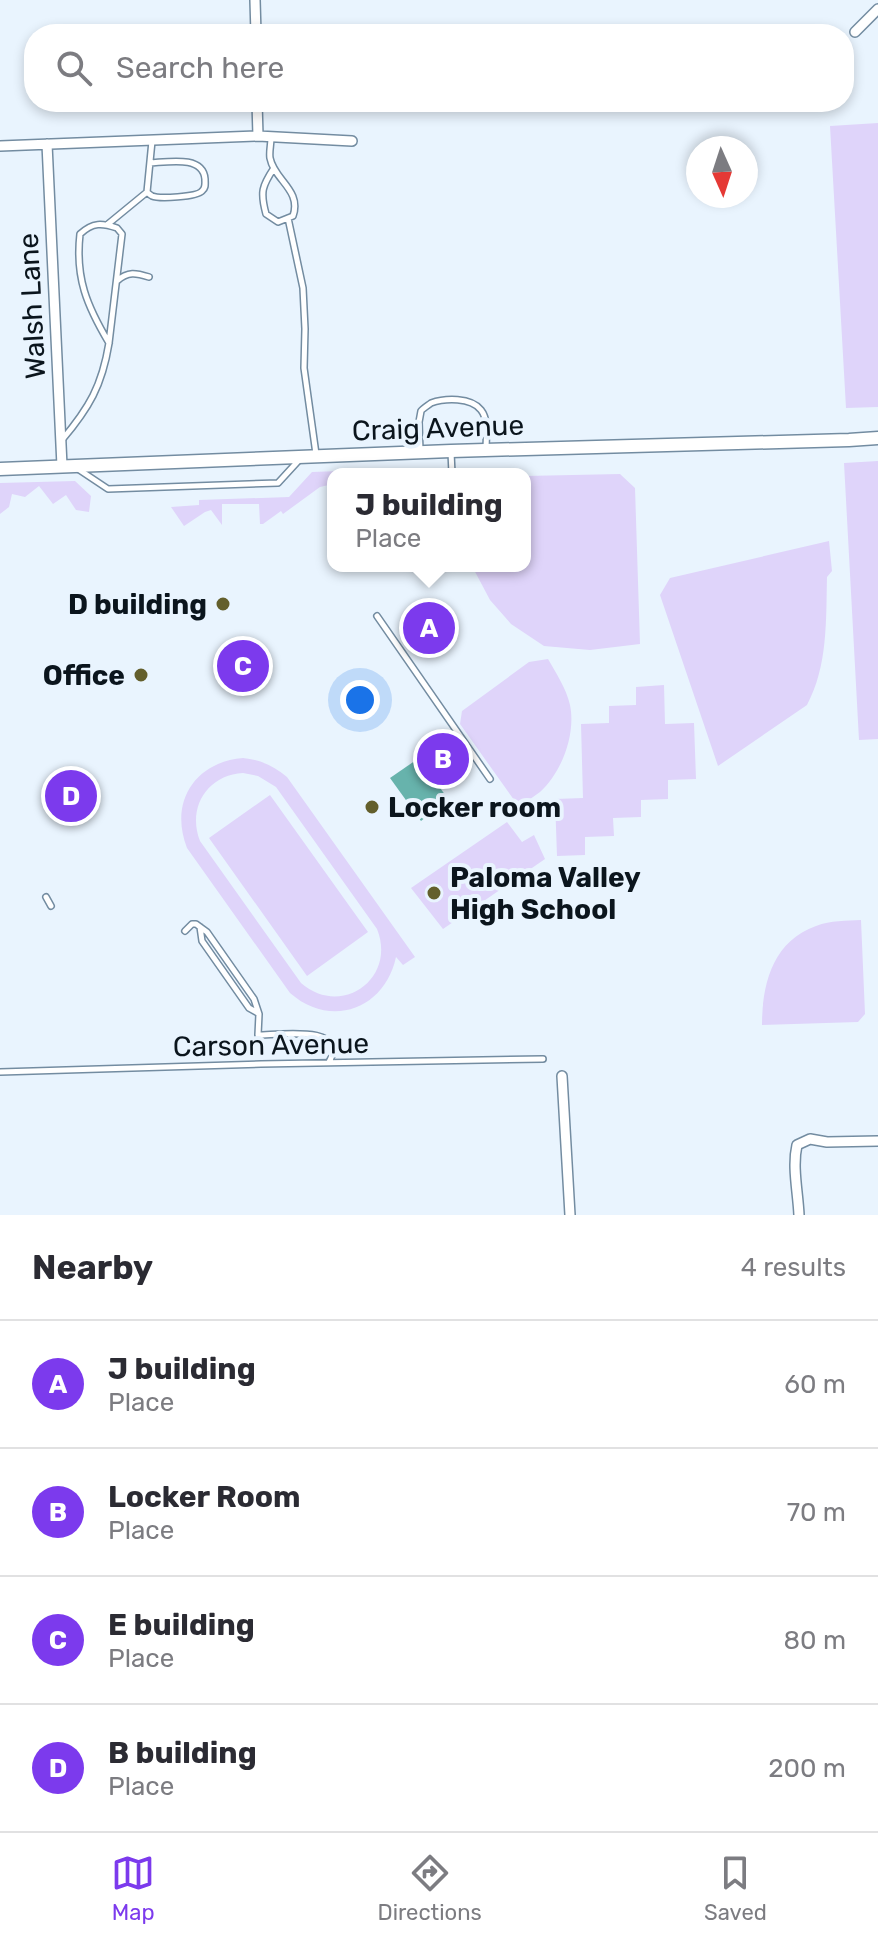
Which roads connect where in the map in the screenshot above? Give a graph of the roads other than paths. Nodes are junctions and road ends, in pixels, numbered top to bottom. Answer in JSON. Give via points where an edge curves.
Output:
{"nodes":[{"id":1,"x":255,"y":0,"type":"edge"},
{"id":2,"x":878,"y":9,"type":"edge"},
{"id":3,"x":256,"y":24,"type":"edge"},
{"id":4,"x":855,"y":32,"type":"dead end"},
{"id":5,"x":257,"y":112,"type":"edge"},
{"id":6,"x":258,"y":136,"type":"junction"},
{"id":7,"x":271,"y":137,"type":"junction"},
{"id":8,"x":152,"y":140,"type":"junction"},
{"id":9,"x":352,"y":141,"type":"dead end"},
{"id":10,"x":47,"y":144,"type":"junction"},
{"id":11,"x":0,"y":146,"type":"edge"},
{"id":12,"x":150,"y":163,"type":"junction"},
{"id":13,"x":274,"y":168,"type":"junction"},
{"id":14,"x":147,"y":192,"type":"junction"},
{"id":15,"x":288,"y":218,"type":"junction"},
{"id":16,"x":107,"y":225,"type":"junction"},
{"id":17,"x":149,"y":277,"type":"dead end"},
{"id":18,"x":116,"y":281,"type":"junction"},
{"id":19,"x":109,"y":343,"type":"junction"},
{"id":20,"x":878,"y":438,"type":"edge"},
{"id":21,"x":61,"y":441,"type":"junction"},
{"id":22,"x":486,"y":450,"type":"junction"},
{"id":23,"x":451,"y":451,"type":"junction"},
{"id":24,"x":420,"y":452,"type":"junction"},
{"id":25,"x":316,"y":456,"type":"junction"},
{"id":26,"x":302,"y":457,"type":"junction"},
{"id":27,"x":68,"y":466,"type":"junction"},
{"id":28,"x":452,"y":468,"type":"edge"},
{"id":29,"x":0,"y":469,"type":"edge"},
{"id":30,"x":377,"y":616,"type":"dead end"},
{"id":31,"x":490,"y":779,"type":"dead end"},
{"id":32,"x":46,"y":897,"type":"dead end"},
{"id":33,"x":51,"y":906,"type":"dead end"},
{"id":34,"x":185,"y":931,"type":"dead end"},
{"id":35,"x":543,"y":1059,"type":"dead end"},
{"id":36,"x":328,"y":1063,"type":"junction"},
{"id":37,"x":0,"y":1072,"type":"edge"},
{"id":38,"x":562,"y":1076,"type":"dead end"},
{"id":39,"x":878,"y":1141,"type":"edge"},
{"id":40,"x":570,"y":1215,"type":"edge"},
{"id":41,"x":799,"y":1215,"type":"edge"}],
"edges":[{"from":1,"to":3,"type":"street"},
{"from":2,"to":4,"type":"street"},
{"from":5,"to":6,"type":"street"},
{"from":6,"to":7,"type":"street"},
{"from":6,"to":8,"type":"street"},
{"from":7,"to":9,"type":"street"},
{"from":7,"to":13,"type":"lane"},
{"from":8,"to":10,"type":"street"},
{"from":8,"to":12,"type":"lane"},
{"from":10,"to":11,"type":"street"},
{"from":10,"to":21,"type":"street","name":"Walsh Lane"},
{"from":12,"to":14,"type":"lane"},
{"from":12,"to":14,"type":"lane","via":[[193,163],[204,170],[205,184],[195,196],[161,198]]},
{"from":13,"to":15,"type":"lane","via":[[292,192],[295,210]]},
{"from":13,"to":15,"type":"lane","via":[[261,196],[266,214],[278,222]]},
{"from":14,"to":16,"type":"lane"},
{"from":15,"to":25,"type":"lane","via":[[303,288],[304,368]]},
{"from":16,"to":18,"type":"lane","via":[[122,234]]},
{"from":16,"to":19,"type":"lane","via":[[88,227],[79,243],[82,288]]},
{"from":17,"to":18,"type":"lane","via":[[134,272]]},
{"from":18,"to":19,"type":"lane"},
{"from":19,"to":21,"type":"lane","via":[[100,381],[84,414]]},
{"from":20,"to":22,"type":"street","name":"Craig Avenue"},
{"from":21,"to":27,"type":"street","name":"Walsh Lane"},
{"from":22,"to":23,"type":"street","name":"Craig Avenue"},
{"from":22,"to":24,"type":"lane","via":[[482,410],[452,400],[431,403],[421,411]]},
{"from":23,"to":24,"type":"street","name":"Craig Avenue"},
{"from":23,"to":28,"type":"lane"},
{"from":24,"to":25,"type":"street","name":"Craig Avenue"},
{"from":25,"to":26,"type":"street","name":"Craig Avenue"},
{"from":26,"to":27,"type":"street","name":"Craig Avenue"},
{"from":26,"to":27,"type":"lane","via":[[278,483],[108,489]]},
{"from":27,"to":29,"type":"street","name":"Craig Avenue"},
{"from":30,"to":31,"type":"lane"},
{"from":32,"to":33,"type":"lane"},
{"from":34,"to":36,"type":"lane","via":[[192,924],[207,932],[254,999],[258,1035],[325,1037],[333,1048]]},
{"from":35,"to":36,"type":"lane","name":"Carson Avenue"},
{"from":36,"to":37,"type":"lane","name":"Carson Avenue"},
{"from":38,"to":40,"type":"street"},
{"from":39,"to":41,"type":"street","via":[[810,1139],[797,1145]]}]}
